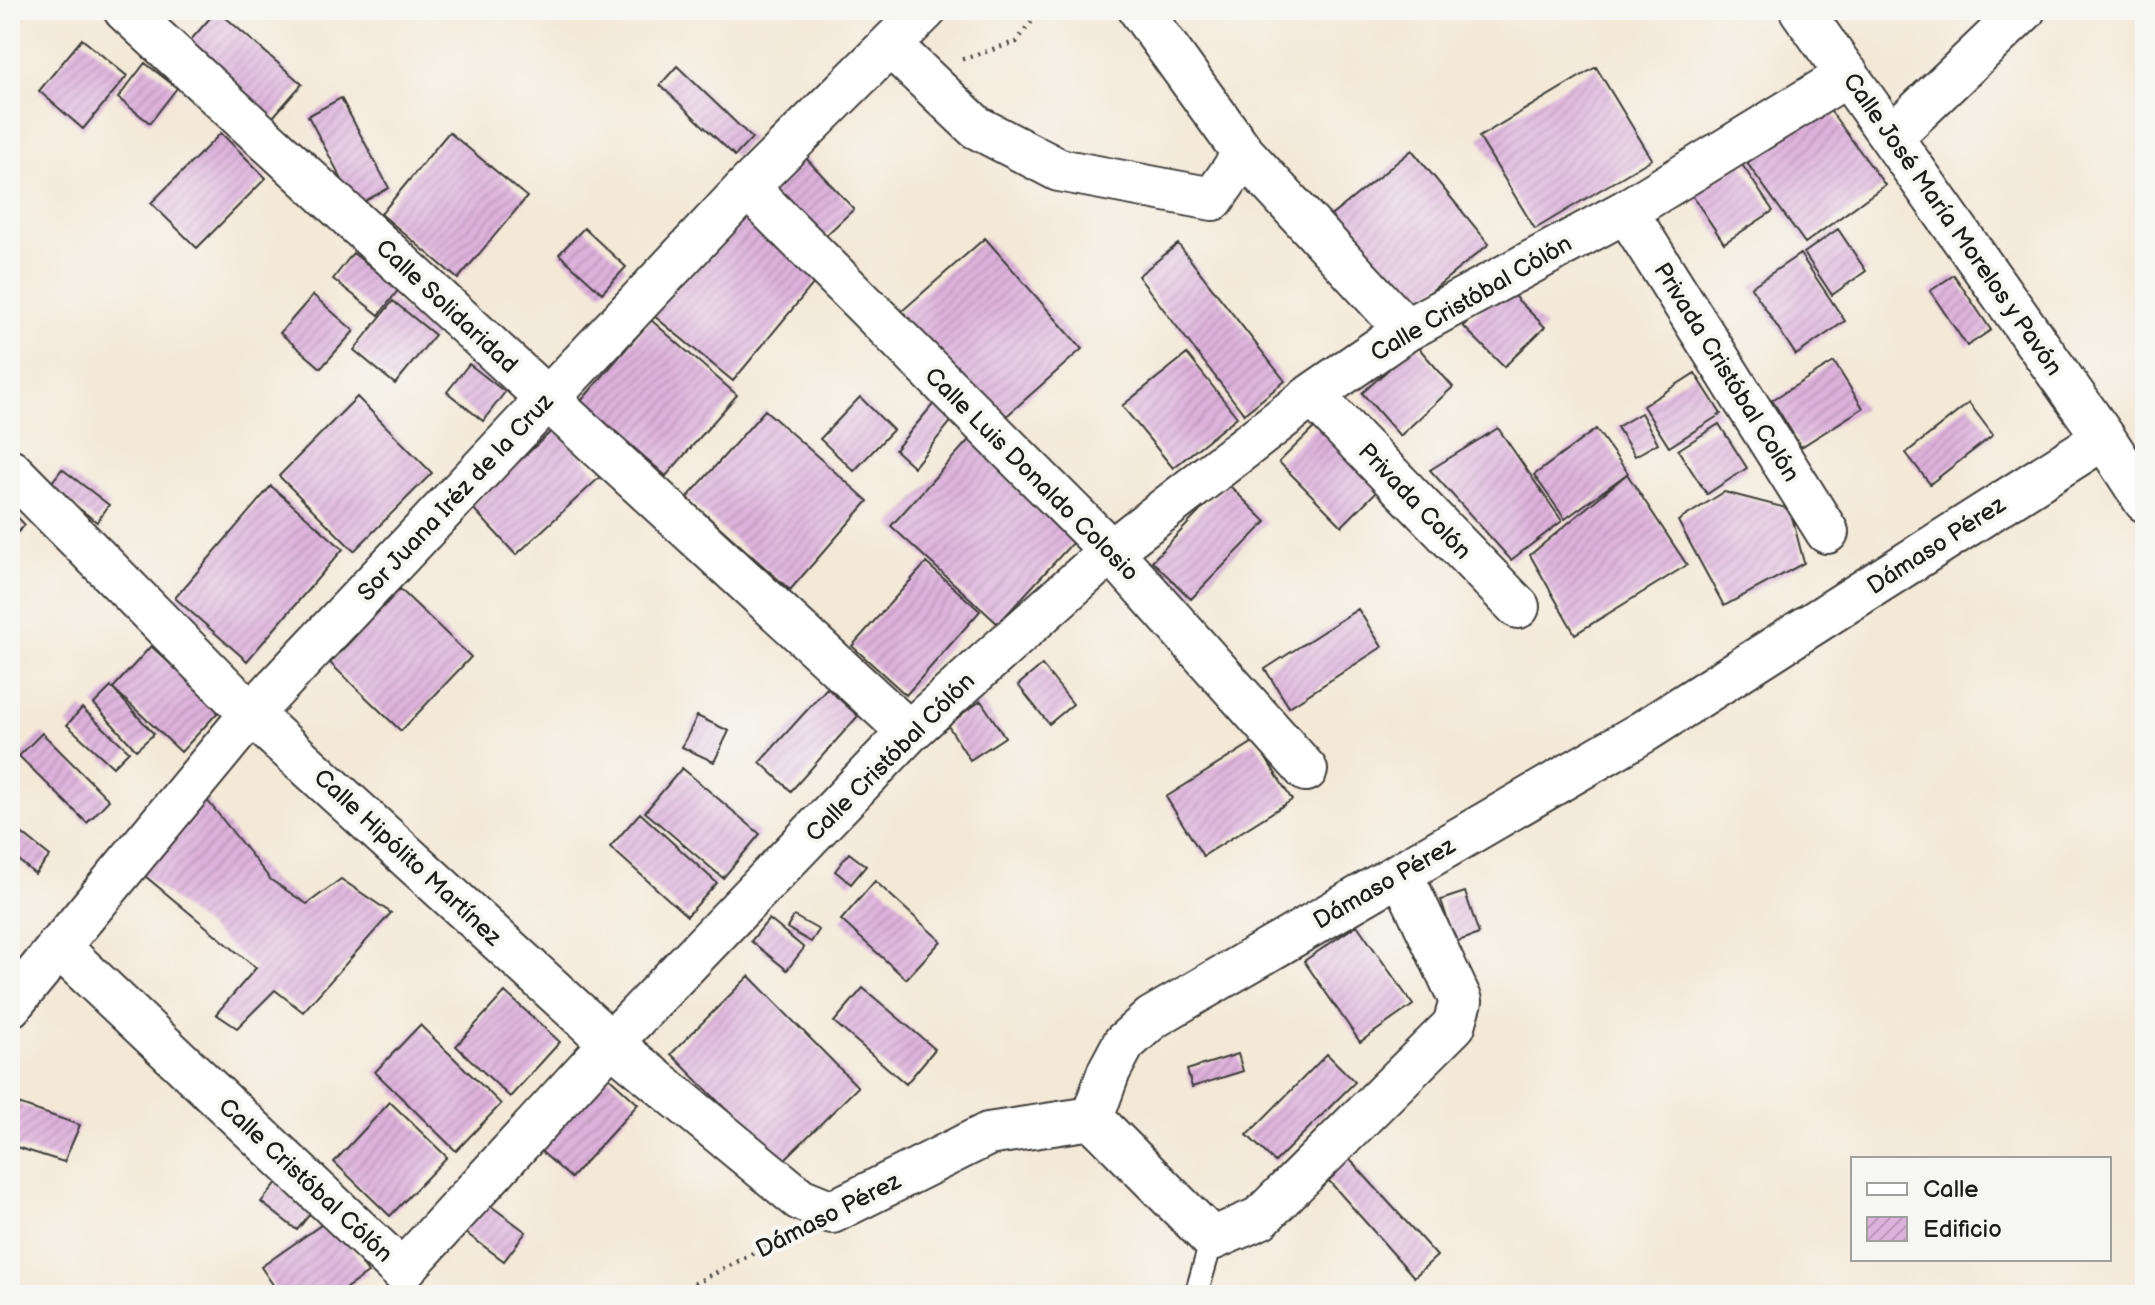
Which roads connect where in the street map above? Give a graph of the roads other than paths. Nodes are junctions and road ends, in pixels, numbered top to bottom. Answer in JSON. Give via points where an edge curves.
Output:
{"nodes":[{"id":1,"x":125,"y":10,"type":"edge"},
{"id":2,"x":925,"y":10,"type":"edge"},
{"id":3,"x":1140,"y":10,"type":"edge"},
{"id":4,"x":1801,"y":10,"type":"edge"},
{"id":5,"x":2024,"y":10,"type":"edge"},
{"id":6,"x":890,"y":45,"type":"junction"},
{"id":7,"x":1848,"y":75,"type":"junction"},
{"id":8,"x":1891,"y":137,"type":"junction"},
{"id":9,"x":1244,"y":154,"type":"junction"},
{"id":10,"x":747,"y":187,"type":"junction"},
{"id":11,"x":1626,"y":211,"type":"junction"},
{"id":12,"x":1406,"y":330,"type":"junction"},
{"id":13,"x":1312,"y":395,"type":"junction"},
{"id":14,"x":547,"y":399,"type":"junction"},
{"id":15,"x":2104,"y":438,"type":"junction"},
{"id":16,"x":10,"y":470,"type":"edge"},
{"id":17,"x":2145,"y":501,"type":"edge"},
{"id":18,"x":1827,"y":532,"type":"dead end"},
{"id":19,"x":1111,"y":551,"type":"junction"},
{"id":20,"x":1518,"y":607,"type":"dead end"},
{"id":21,"x":251,"y":714,"type":"junction"},
{"id":22,"x":909,"y":732,"type":"junction"},
{"id":23,"x":1306,"y":770,"type":"dead end"},
{"id":24,"x":1401,"y":873,"type":"junction"},
{"id":25,"x":58,"y":946,"type":"junction"},
{"id":26,"x":10,"y":1006,"type":"edge"},
{"id":27,"x":611,"y":1043,"type":"junction"},
{"id":28,"x":1092,"y":1118,"type":"junction"},
{"id":29,"x":832,"y":1212,"type":"joint"},
{"id":30,"x":1212,"y":1239,"type":"junction"},
{"id":31,"x":1196,"y":1295,"type":"edge"}],
"edges":[{"from":1,"to":14,"type":"street","name":"Calle Solidaridad"},
{"from":2,"to":6,"type":"street","name":"Sor Juana Iréz de la Cruz"},
{"from":3,"to":9,"type":"street"},
{"from":4,"to":7,"type":"street","name":"Calle José María Morelos y Pavón"},
{"from":5,"to":8,"type":"street"},
{"from":6,"to":9,"type":"street","via":[[976,127],[1059,170],[1213,199]]},
{"from":6,"to":10,"type":"street","name":"Sor Juana Iréz de la Cruz"},
{"from":7,"to":8,"type":"street","name":"Calle José María Morelos y Pavón"},
{"from":7,"to":11,"type":"street","name":"Calle Cristóbal Cólón"},
{"from":8,"to":15,"type":"street","name":"Calle José María Morelos y Pavón"},
{"from":9,"to":12,"type":"street"},
{"from":10,"to":14,"type":"street","name":"Sor Juana Iréz de la Cruz"},
{"from":10,"to":19,"type":"street","name":"Calle Luis Donaldo Colosio"},
{"from":11,"to":12,"type":"street","name":"Calle Cristóbal Cólón"},
{"from":11,"to":18,"type":"street","name":"Privada Cristóbal Colón"},
{"from":12,"to":13,"type":"street","name":"Calle Cristóbal Cólón"},
{"from":13,"to":19,"type":"street","name":"Calle Cristóbal Cólón"},
{"from":13,"to":20,"type":"street","name":"Privada Colón"},
{"from":14,"to":21,"type":"street","name":"Sor Juana Iréz de la Cruz"},
{"from":14,"to":22,"type":"street","name":"Calle Solidaridad"},
{"from":15,"to":17,"type":"street","name":"Calle José María Morelos y Pavón"},
{"from":15,"to":24,"type":"street","name":"Dámaso Pérez","via":[[1643,732]]},
{"from":16,"to":21,"type":"street","name":"Calle Hipólito Martínez"},
{"from":19,"to":22,"type":"street","name":"Calle Cristóbal Cólón"},
{"from":19,"to":23,"type":"street","name":"Calle Luis Donaldo Colosio"},
{"from":21,"to":25,"type":"street","name":"Sor Juana Iréz de la Cruz"},
{"from":21,"to":27,"type":"street","name":"Calle Hipólito Martínez"},
{"from":22,"to":27,"type":"street","name":"Calle Cristóbal Cólón"},
{"from":24,"to":28,"type":"street","name":"Dámaso Pérez","via":[[1152,1018],[1124,1043]]},
{"from":24,"to":30,"type":"street","via":[[1461,1001],[1454,1025],[1260,1218]]},
{"from":25,"to":26,"type":"street","name":"Sor Juana Iréz de la Cruz"},
{"from":25,"to":27,"type":"street","name":"Calle Cristóbal Cólón","via":[[402,1271]]},
{"from":27,"to":29,"type":"street","name":"Calle Hipólito Martínez","via":[[800,1199]]},
{"from":28,"to":29,"type":"street","name":"Dámaso Pérez","via":[[988,1134]]},
{"from":28,"to":30,"type":"street"},
{"from":30,"to":31,"type":"lane"}]}
